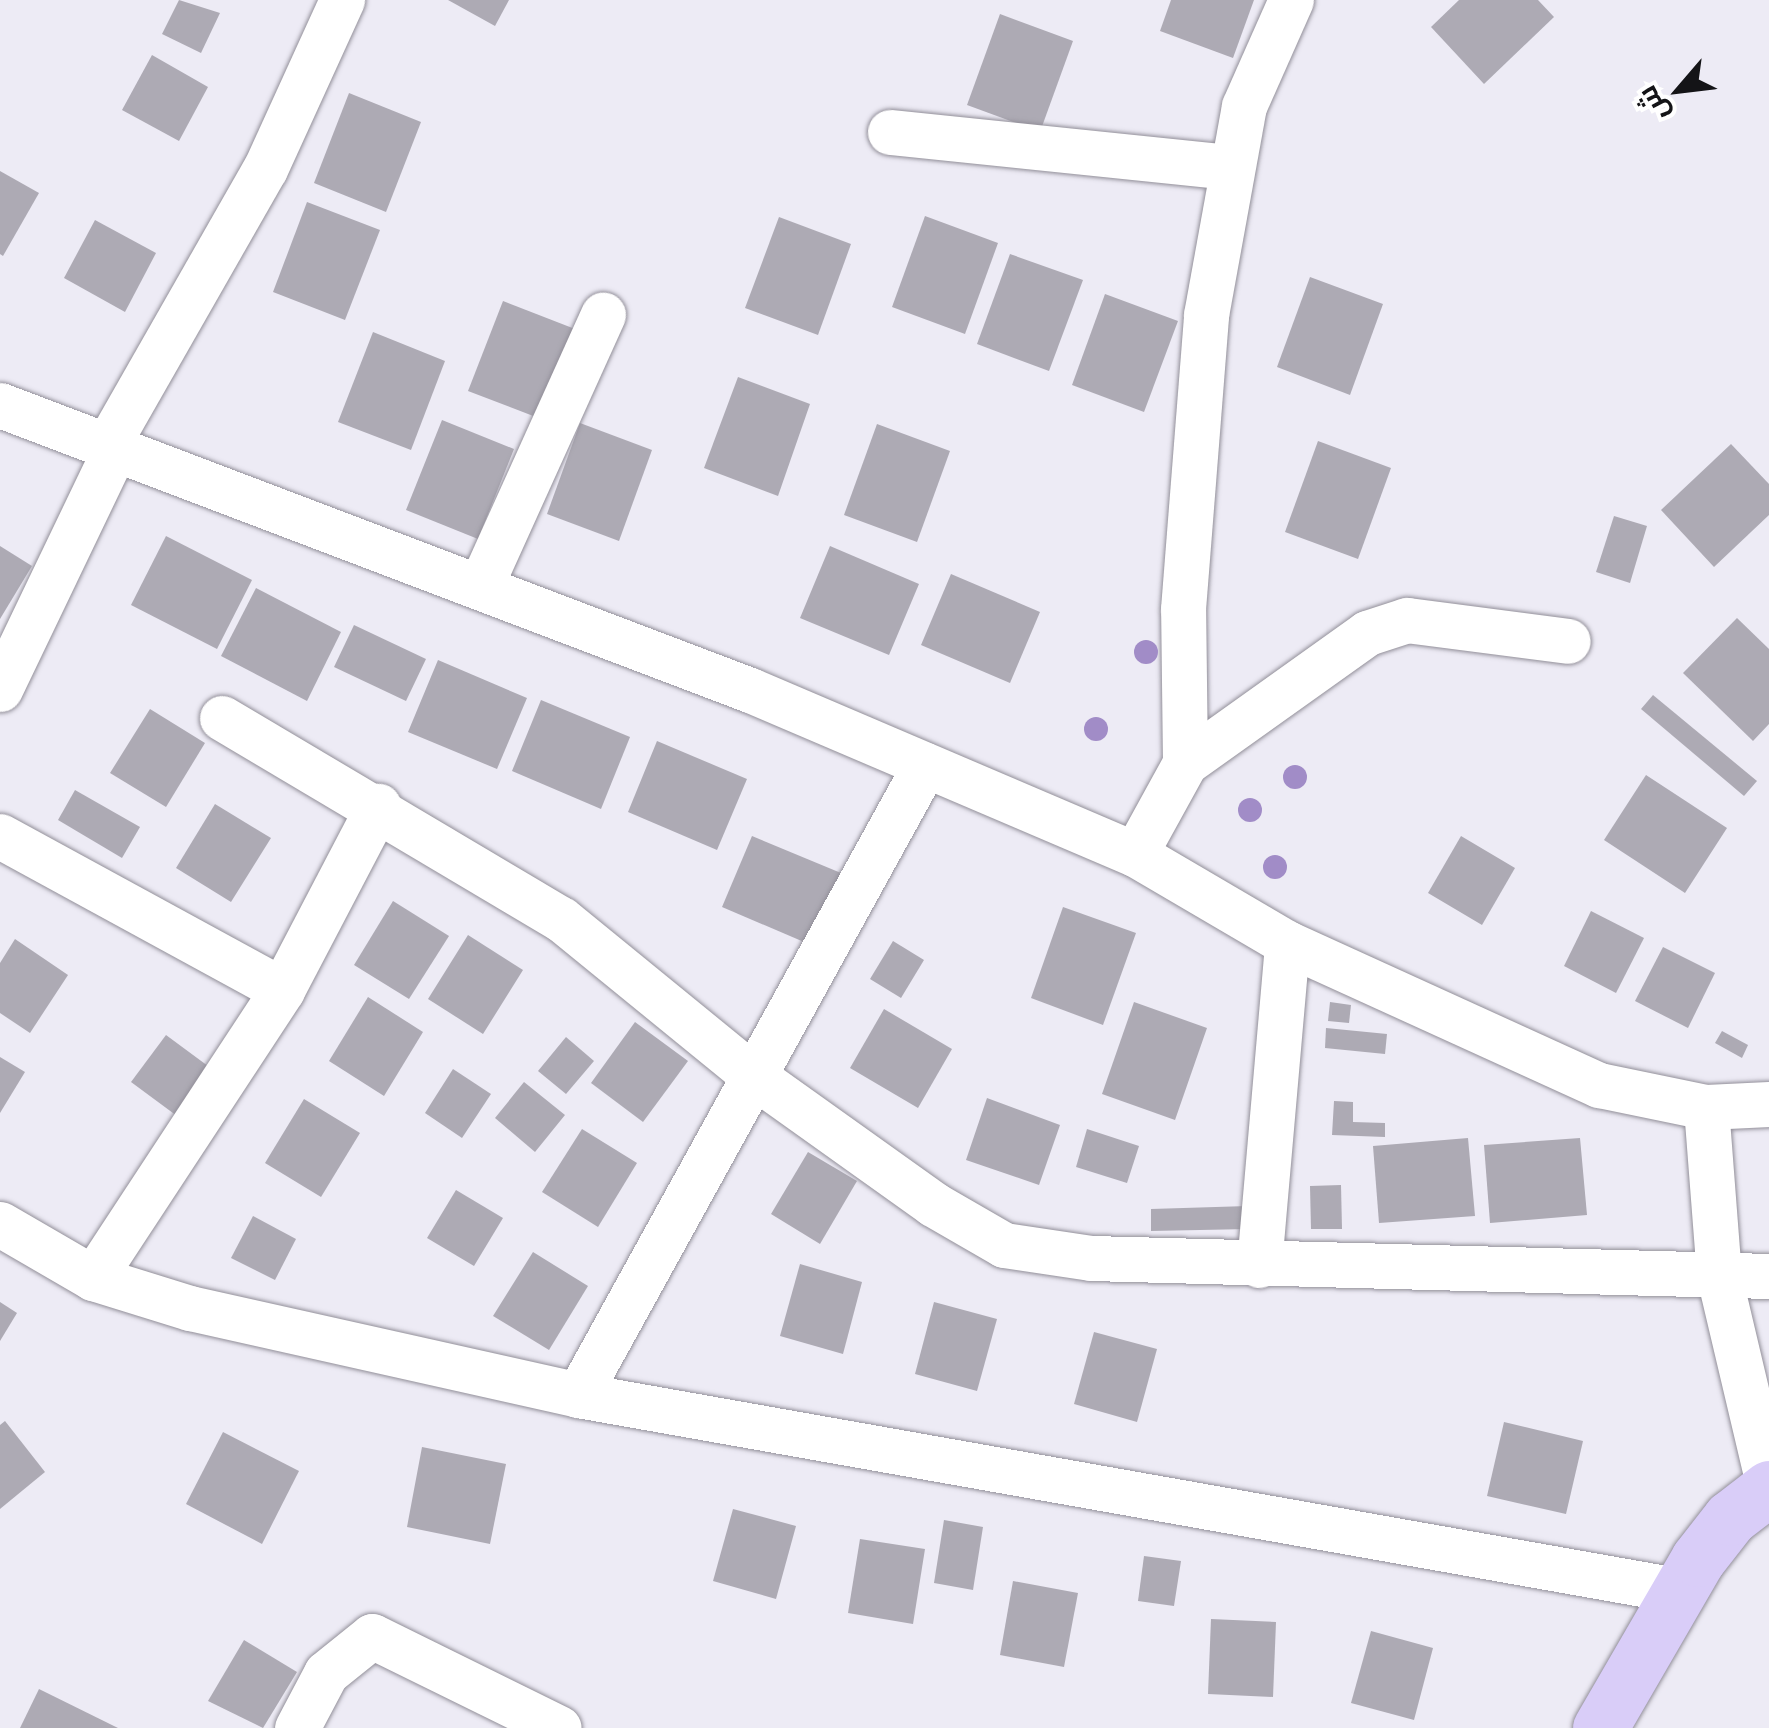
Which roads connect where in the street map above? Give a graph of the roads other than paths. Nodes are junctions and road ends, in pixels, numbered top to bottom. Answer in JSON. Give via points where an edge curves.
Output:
{"nodes":[{"id":1,"x":342,"y":0,"type":"edge"},
{"id":2,"x":1292,"y":0,"type":"edge"},
{"id":3,"x":890,"y":132,"type":"dead end"},
{"id":4,"x":1230,"y":167,"type":"junction"},
{"id":5,"x":602,"y":314,"type":"dead end"},
{"id":6,"x":0,"y":405,"type":"edge"},
{"id":7,"x":109,"y":450,"type":"junction"},
{"id":8,"x":480,"y":587,"type":"junction"},
{"id":9,"x":1568,"y":642,"type":"dead end"},
{"id":10,"x":0,"y":689,"type":"edge"},
{"id":11,"x":222,"y":718,"type":"dead end"},
{"id":12,"x":1184,"y":763,"type":"junction"},
{"id":13,"x":925,"y":765,"type":"junction"},
{"id":14,"x":378,"y":806,"type":"junction"},
{"id":15,"x":0,"y":836,"type":"edge"},
{"id":16,"x":1135,"y":854,"type":"junction"},
{"id":17,"x":1288,"y":943,"type":"junction"},
{"id":18,"x":282,"y":990,"type":"junction"},
{"id":19,"x":751,"y":1074,"type":"junction"},
{"id":20,"x":1769,"y":1104,"type":"edge"},
{"id":21,"x":1706,"y":1107,"type":"junction"},
{"id":22,"x":0,"y":1224,"type":"edge"},
{"id":23,"x":1259,"y":1265,"type":"junction"},
{"id":24,"x":1719,"y":1276,"type":"junction"},
{"id":25,"x":1769,"y":1276,"type":"edge"},
{"id":26,"x":94,"y":1278,"type":"junction"},
{"id":27,"x":578,"y":1395,"type":"junction"},
{"id":28,"x":1769,"y":1488,"type":"edge"},
{"id":29,"x":1682,"y":1591,"type":"junction"},
{"id":30,"x":296,"y":1728,"type":"edge"},
{"id":31,"x":559,"y":1728,"type":"edge"},
{"id":32,"x":1600,"y":1728,"type":"edge"}],
"edges":[{"from":1,"to":7,"type":"street","via":[[265,169]]},
{"from":2,"to":4,"type":"street","via":[[1244,106]]},
{"from":3,"to":4,"type":"street"},
{"from":4,"to":12,"type":"street","via":[[1202,354],[1183,608]]},
{"from":5,"to":8,"type":"street"},
{"from":6,"to":7,"type":"street"},
{"from":7,"to":8,"type":"street"},
{"from":7,"to":10,"type":"street"},
{"from":8,"to":13,"type":"street"},
{"from":9,"to":12,"type":"street","via":[[1407,620],[1367,634]]},
{"from":11,"to":14,"type":"street"},
{"from":12,"to":16,"type":"street"},
{"from":13,"to":16,"type":"street"},
{"from":13,"to":19,"type":"street"},
{"from":14,"to":18,"type":"street"},
{"from":14,"to":19,"type":"street","via":[[562,919]]},
{"from":15,"to":18,"type":"street"},
{"from":16,"to":17,"type":"street"},
{"from":17,"to":21,"type":"street","via":[[1599,1085]]},
{"from":17,"to":23,"type":"street"},
{"from":18,"to":26,"type":"street"},
{"from":19,"to":23,"type":"street","via":[[933,1204],[1004,1245],[1091,1258]]},
{"from":19,"to":27,"type":"street"},
{"from":20,"to":21,"type":"street"},
{"from":21,"to":24,"type":"street"},
{"from":22,"to":26,"type":"street"},
{"from":23,"to":24,"type":"street"},
{"from":24,"to":25,"type":"street"},
{"from":24,"to":28,"type":"street"},
{"from":26,"to":27,"type":"street","via":[[190,1308]]},
{"from":27,"to":29,"type":"street"},
{"from":28,"to":29,"type":"main road","via":[[1730,1518]]},
{"from":29,"to":32,"type":"main road"},
{"from":30,"to":31,"type":"street","via":[[326,1673],[372,1636]]}]}
